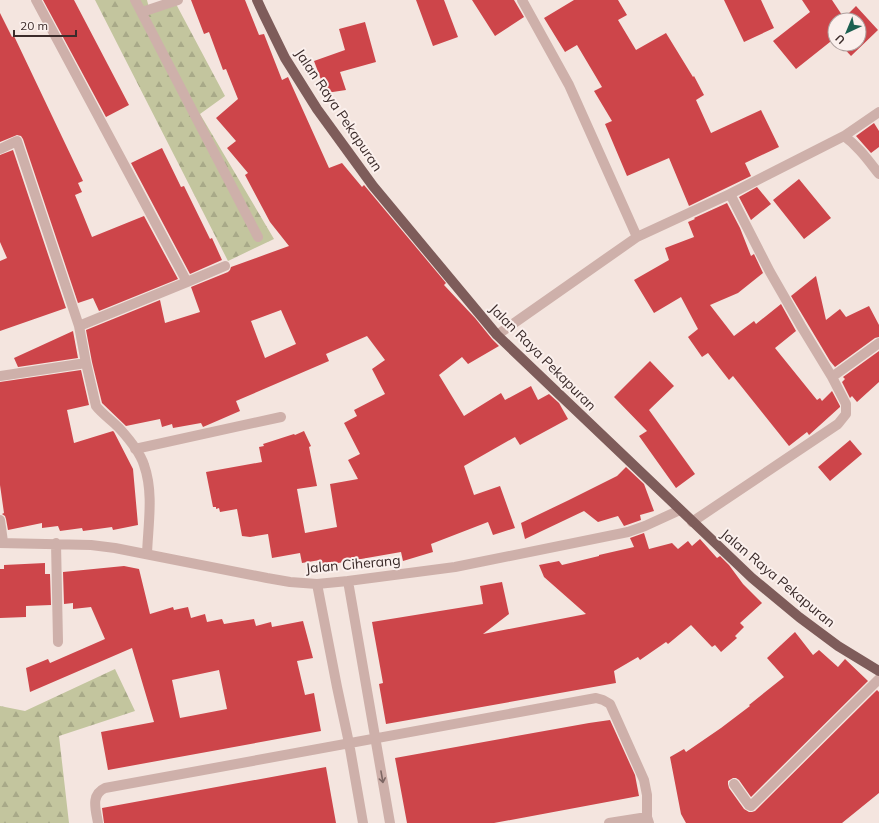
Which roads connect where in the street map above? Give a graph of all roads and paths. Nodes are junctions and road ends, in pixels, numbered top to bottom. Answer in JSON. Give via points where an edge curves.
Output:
{"nodes":[{"id":1,"x":36,"y":0,"type":"edge"},
{"id":2,"x":135,"y":0,"type":"edge"},
{"id":3,"x":178,"y":0,"type":"edge"},
{"id":4,"x":257,"y":0,"type":"edge"},
{"id":5,"x":522,"y":0,"type":"edge"},
{"id":6,"x":142,"y":12,"type":"junction"},
{"id":7,"x":879,"y":112,"type":"edge"},
{"id":8,"x":844,"y":136,"type":"junction"},
{"id":9,"x":0,"y":149,"type":"edge"},
{"id":10,"x":879,"y":174,"type":"edge"},
{"id":11,"x":730,"y":194,"type":"junction"},
{"id":12,"x":258,"y":237,"type":"dead end"},
{"id":13,"x":637,"y":237,"type":"junction"},
{"id":14,"x":225,"y":266,"type":"dead end"},
{"id":15,"x":187,"y":282,"type":"junction"},
{"id":16,"x":79,"y":326,"type":"junction"},
{"id":17,"x":497,"y":335,"type":"junction"},
{"id":18,"x":879,"y":343,"type":"edge"},
{"id":19,"x":86,"y":363,"type":"junction"},
{"id":20,"x":0,"y":376,"type":"edge"},
{"id":21,"x":832,"y":377,"type":"junction"},
{"id":22,"x":281,"y":417,"type":"dead end"},
{"id":23,"x":135,"y":449,"type":"junction"},
{"id":24,"x":680,"y":510,"type":"junction"},
{"id":25,"x":0,"y":520,"type":"edge"},
{"id":26,"x":692,"y":522,"type":"junction"},
{"id":27,"x":2,"y":542,"type":"edge"},
{"id":28,"x":56,"y":544,"type":"junction"},
{"id":29,"x":147,"y":554,"type":"junction"},
{"id":30,"x":348,"y":581,"type":"junction"},
{"id":31,"x":317,"y":584,"type":"junction"},
{"id":32,"x":58,"y":642,"type":"dead end"},
{"id":33,"x":879,"y":671,"type":"edge"},
{"id":34,"x":879,"y":679,"type":"edge"},
{"id":35,"x":376,"y":739,"type":"junction"},
{"id":36,"x":349,"y":743,"type":"junction"},
{"id":37,"x":734,"y":784,"type":"dead end"},
{"id":38,"x":648,"y":820,"type":"edge"},
{"id":39,"x":98,"y":823,"type":"edge"},
{"id":40,"x":363,"y":823,"type":"edge"},
{"id":41,"x":390,"y":823,"type":"edge"},
{"id":42,"x":610,"y":823,"type":"edge"}],
"edges":[{"from":1,"to":15,"type":"street"},
{"from":2,"to":6,"type":"street"},
{"from":3,"to":6,"type":"street"},
{"from":4,"to":17,"type":"main road","name":"Jalan Raya Pekapuran","via":[[286,58],[317,109],[373,186]]},
{"from":5,"to":13,"type":"street","via":[[569,84]]},
{"from":6,"to":12,"type":"street"},
{"from":7,"to":8,"type":"street"},
{"from":8,"to":10,"type":"street","via":[[853,142]]},
{"from":8,"to":11,"type":"street"},
{"from":9,"to":16,"type":"street","via":[[18,141]]},
{"from":11,"to":13,"type":"street"},
{"from":11,"to":21,"type":"street","via":[[770,272]]},
{"from":13,"to":17,"type":"street"},
{"from":14,"to":15,"type":"street"},
{"from":15,"to":16,"type":"street"},
{"from":16,"to":19,"type":"street"},
{"from":17,"to":24,"type":"main road","name":"Jalan Raya Pekapuran"},
{"from":18,"to":21,"type":"street"},
{"from":19,"to":20,"type":"street"},
{"from":19,"to":23,"type":"street","via":[[96,406],[120,429]]},
{"from":21,"to":26,"type":"street","via":[[846,404],[846,414],[838,424]]},
{"from":22,"to":23,"type":"street"},
{"from":23,"to":29,"type":"street","via":[[148,480],[150,502]]},
{"from":24,"to":26,"type":"main road","name":"Jalan Raya Pekapuran"},
{"from":24,"to":30,"type":"street","name":"Jalan Ciherang","via":[[628,532],[455,567]]},
{"from":25,"to":27,"type":"street"},
{"from":26,"to":33,"type":"main road","name":"Jalan Raya Pekapuran","via":[[752,578],[799,617],[838,646]]},
{"from":27,"to":28,"type":"street","name":"Jalan Ciherang"},
{"from":28,"to":29,"type":"street","name":"Jalan Ciherang","via":[[91,545]]},
{"from":28,"to":32,"type":"street"},
{"from":29,"to":31,"type":"street","name":"Jalan Ciherang","via":[[267,578]]},
{"from":30,"to":31,"type":"street","name":"Jalan Ciherang"},
{"from":30,"to":35,"type":"street"},
{"from":31,"to":36,"type":"street"},
{"from":34,"to":37,"type":"street","via":[[751,806]]},
{"from":35,"to":36,"type":"street"},
{"from":35,"to":38,"type":"street","via":[[596,698],[603,700],[610,704],[644,780]]},
{"from":35,"to":41,"type":"street","one_way":true},
{"from":36,"to":39,"type":"street","via":[[105,788],[95,799]]},
{"from":36,"to":40,"type":"street"},
{"from":38,"to":42,"type":"street"}]}
